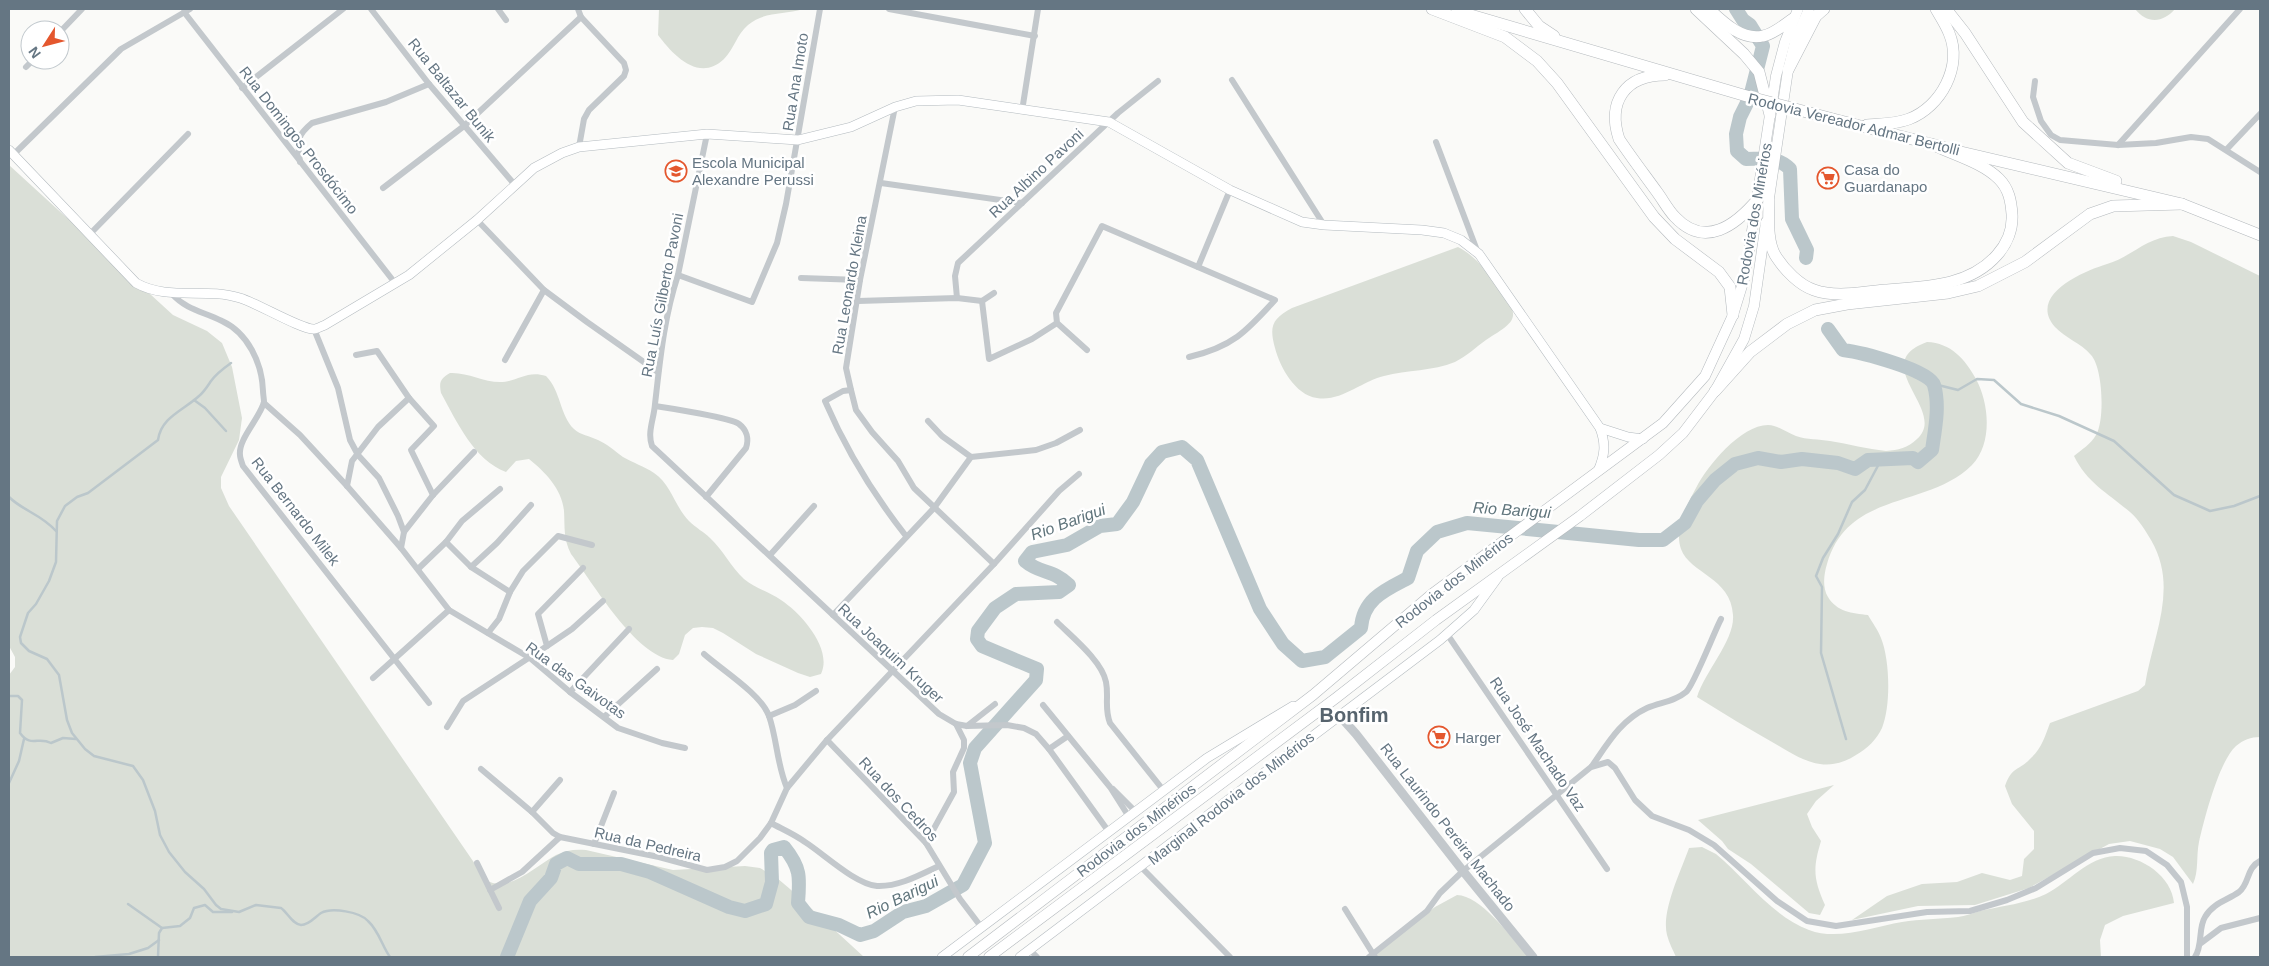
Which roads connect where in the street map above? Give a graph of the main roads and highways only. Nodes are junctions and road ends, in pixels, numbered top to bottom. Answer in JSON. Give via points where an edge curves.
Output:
{"nodes":[{"id":1,"x":1432,"y":9,"type":"edge"},
{"id":2,"x":1448,"y":9,"type":"edge"},
{"id":3,"x":1525,"y":9,"type":"edge"},
{"id":4,"x":1696,"y":9,"type":"edge"},
{"id":5,"x":1709,"y":9,"type":"edge"},
{"id":6,"x":1808,"y":9,"type":"edge"},
{"id":7,"x":1824,"y":9,"type":"edge"},
{"id":8,"x":1936,"y":9,"type":"edge"},
{"id":9,"x":1946,"y":9,"type":"edge"},
{"id":10,"x":1796,"y":13,"type":"edge"},
{"id":11,"x":1562,"y":41,"type":"junction"},
{"id":12,"x":1788,"y":70,"type":"junction"},
{"id":13,"x":1676,"y":75,"type":"junction"},
{"id":14,"x":1770,"y":115,"type":"junction"},
{"id":15,"x":1857,"y":125,"type":"junction"},
{"id":16,"x":1936,"y":146,"type":"junction"},
{"id":17,"x":12,"y":152,"type":"edge"},
{"id":18,"x":1764,"y":195,"type":"junction"},
{"id":19,"x":2182,"y":204,"type":"junction"},
{"id":20,"x":2260,"y":235,"type":"edge"},
{"id":21,"x":1733,"y":315,"type":"junction"},
{"id":22,"x":1715,"y":391,"type":"junction"},
{"id":23,"x":1600,"y":428,"type":"junction"},
{"id":24,"x":1643,"y":439,"type":"junction"},
{"id":25,"x":1598,"y":471,"type":"junction"},
{"id":26,"x":1502,"y":573,"type":"junction"},
{"id":27,"x":1313,"y":695,"type":"junction"},
{"id":28,"x":942,"y":957,"type":"edge"},
{"id":29,"x":968,"y":957,"type":"edge"},
{"id":30,"x":989,"y":957,"type":"edge"},
{"id":31,"x":1020,"y":957,"type":"edge"}],
"edges":[{"from":1,"to":21,"type":"highway","via":[[1505,37],[1537,61],[1654,217],[1674,239],[1719,272],[1730,287]]},
{"from":2,"to":11,"type":"highway","name":"Rodovia Vereador Admar Bertolli"},
{"from":3,"to":11,"type":"highway","via":[[1540,26]]},
{"from":4,"to":14,"type":"highway","via":[[1759,72]]},
{"from":5,"to":10,"type":"highway","via":[[1726,24],[1752,37],[1764,36]]},
{"from":6,"to":12,"type":"main road","name":"Rodovia dos Minérios"},
{"from":7,"to":12,"type":"highway","via":[[1816,16]]},
{"from":8,"to":15,"type":"highway","via":[[1950,34],[1953,55],[1950,77],[1937,101],[1908,120]]},
{"from":9,"to":19,"type":"highway","via":[[2022,122],[2068,163]]},
{"from":10,"to":14,"type":"main road","name":"Rodovia dos Minérios","via":[[1776,76]]},
{"from":11,"to":13,"type":"highway","name":"Rodovia Vereador Admar Bertolli"},
{"from":12,"to":18,"type":"main road","name":"Rodovia dos Minérios","via":[[1778,150]]},
{"from":13,"to":15,"type":"highway","name":"Rodovia Vereador Admar Bertolli","bridge":true,"via":[[1713,88]]},
{"from":13,"to":18,"type":"highway","via":[[1653,75],[1628,86],[1618,99],[1614,124],[1619,139],[1675,217],[1691,229],[1709,232],[1725,229],[1742,218]]},
{"from":14,"to":18,"type":"main road","name":"Rodovia dos Minérios","via":[[1765,147]]},
{"from":15,"to":16,"type":"highway","name":"Rodovia Vereador Admar Bertolli"},
{"from":16,"to":18,"type":"highway","via":[[1988,170],[2001,181],[2010,196],[2012,222],[2005,247],[1970,278],[1929,287],[1834,295],[1812,290],[1792,276],[1775,257]]},
{"from":16,"to":19,"type":"highway","name":"Rodovia Vereador Admar Bertolli"},
{"from":17,"to":23,"type":"main road","via":[[89,235],[146,289],[172,294],[199,292],[236,296],[303,328],[314,329],[422,266],[549,158],[578,147],[707,134],[798,140],[851,126],[895,107],[938,99],[1109,122],[1230,190],[1302,222],[1422,230],[1444,233],[1461,240],[1479,254]]},
{"from":18,"to":21,"type":"main road","name":"Rodovia dos Minérios","via":[[1746,276]]},
{"from":18,"to":22,"type":"main road","name":"Rodovia dos Minérios","via":[[1754,306],[1744,339]]},
{"from":19,"to":20,"type":"highway","name":"Rodovia Vereador Admar Bertolli"},
{"from":19,"to":22,"type":"highway","via":[[2113,206],[2090,214],[2025,262],[1978,286],[1948,293],[1815,310],[1787,324],[1750,352]]},
{"from":21,"to":24,"type":"main road","name":"Rodovia dos Minérios","via":[[1705,376],[1663,423]]},
{"from":22,"to":26,"type":"main road","name":"Rodovia dos Minérios","via":[[1683,433],[1580,516]]},
{"from":23,"to":24,"type":"main road","via":[[1621,436]]},
{"from":23,"to":25,"type":"main road","via":[[1605,450]]},
{"from":24,"to":25,"type":"main road","name":"Rodovia dos Minérios"},
{"from":25,"to":27,"type":"main road","name":"Rodovia dos Minérios","via":[[1432,594]]},
{"from":26,"to":30,"type":"main road","name":"Rodovia dos Minérios"},
{"from":26,"to":31,"type":"main road","name":"Marginal Rodovia dos Minérios","via":[[1474,610],[1448,634]]},
{"from":27,"to":28,"type":"main road","via":[[1207,758]]},
{"from":27,"to":29,"type":"main road","name":"Rodovia dos Minérios"}]}
